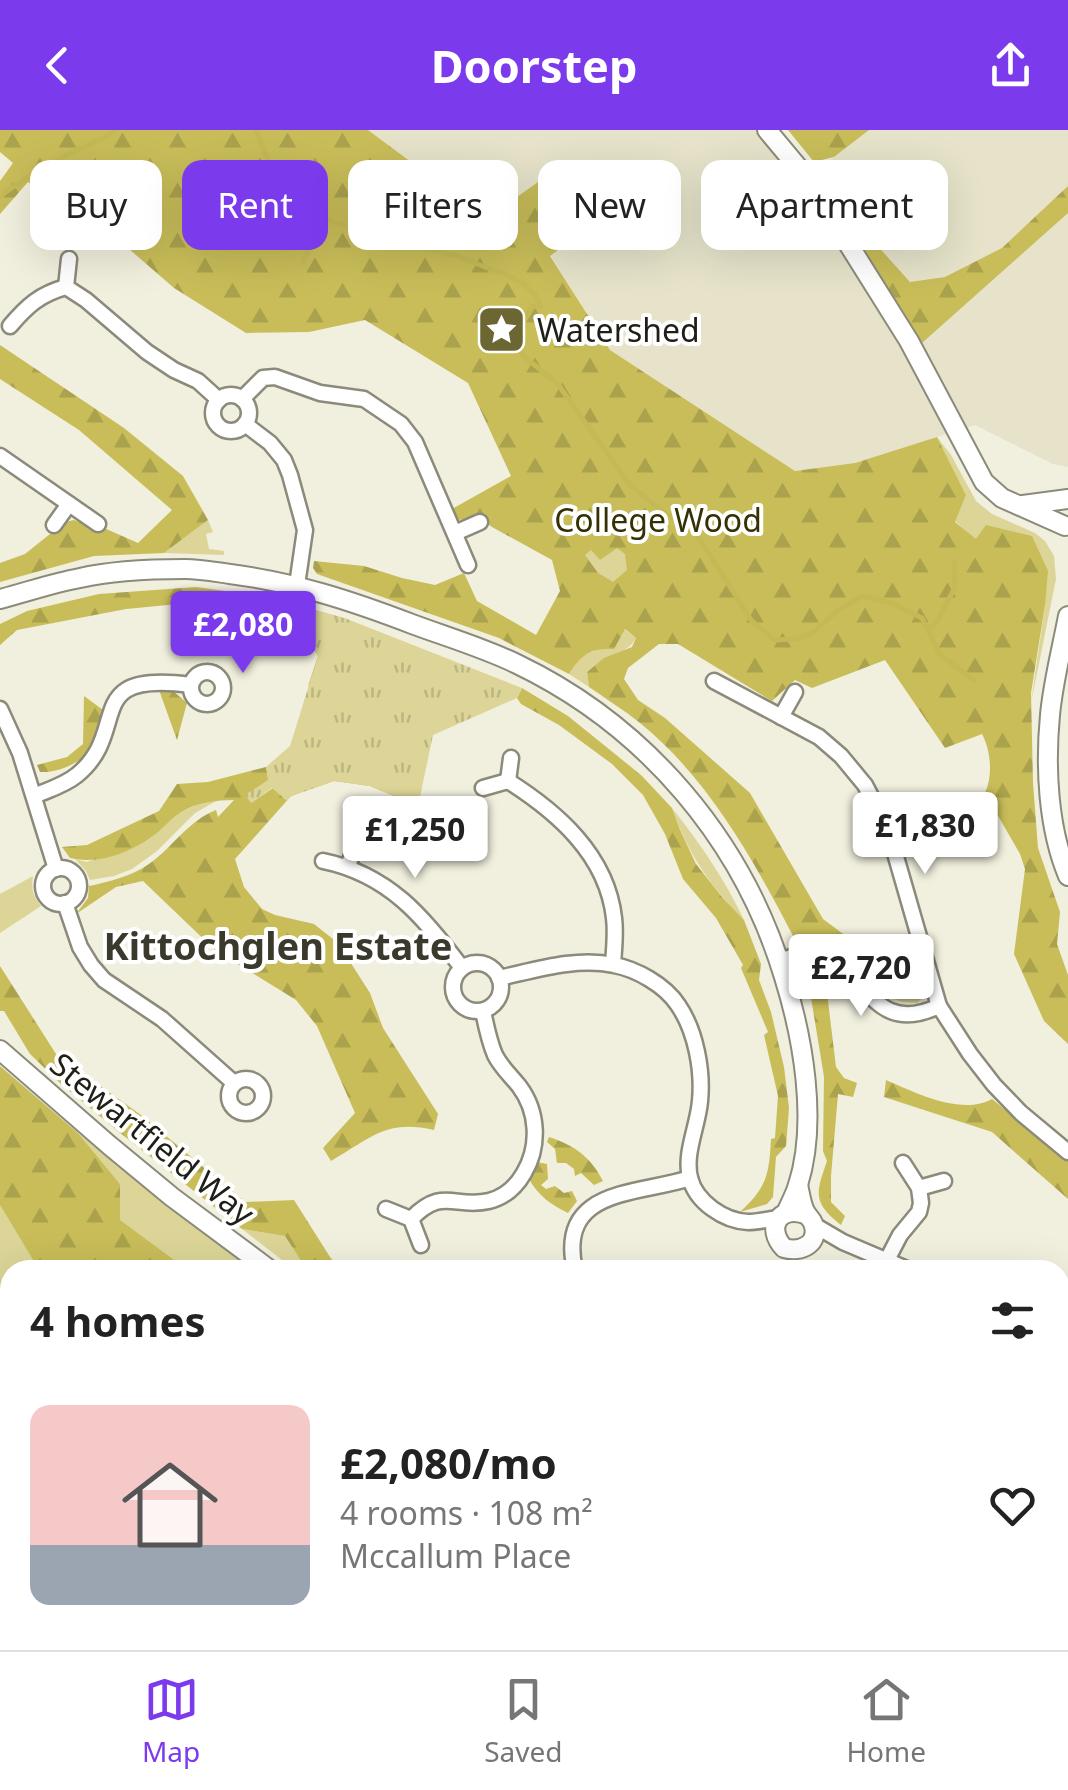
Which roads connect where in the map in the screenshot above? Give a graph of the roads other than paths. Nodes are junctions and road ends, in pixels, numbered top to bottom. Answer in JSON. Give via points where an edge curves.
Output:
{"nodes":[{"id":1,"x":767,"y":130,"type":"edge"},
{"id":2,"x":70,"y":258,"type":"dead end"},
{"id":3,"x":66,"y":287,"type":"junction"},
{"id":4,"x":10,"y":326,"type":"dead end"},
{"id":5,"x":242,"y":399,"type":"junction"},
{"id":6,"x":219,"y":400,"type":"junction"},
{"id":7,"x":245,"y":424,"type":"junction"},
{"id":8,"x":0,"y":456,"type":"edge"},
{"id":9,"x":1068,"y":499,"type":"edge"},
{"id":10,"x":69,"y":504,"type":"junction"},
{"id":11,"x":1022,"y":505,"type":"junction"},
{"id":12,"x":480,"y":522,"type":"dead end"},
{"id":13,"x":1067,"y":522,"type":"edge"},
{"id":14,"x":98,"y":524,"type":"dead end"},
{"id":15,"x":54,"y":525,"type":"dead end"},
{"id":16,"x":455,"y":533,"type":"junction"},
{"id":17,"x":468,"y":565,"type":"dead end"},
{"id":18,"x":297,"y":585,"type":"junction"},
{"id":19,"x":0,"y":599,"type":"edge"},
{"id":20,"x":1068,"y":616,"type":"edge"},
{"id":21,"x":714,"y":681,"type":"dead end"},
{"id":22,"x":191,"y":685,"type":"dead end"},
{"id":23,"x":794,"y":692,"type":"dead end"},
{"id":24,"x":2,"y":716,"type":"edge"},
{"id":25,"x":781,"y":716,"type":"junction"},
{"id":26,"x":510,"y":758,"type":"dead end"},
{"id":27,"x":508,"y":781,"type":"junction"},
{"id":28,"x":484,"y":788,"type":"dead end"},
{"id":29,"x":34,"y":796,"type":"junction"},
{"id":30,"x":357,"y":842,"type":"dead end"},
{"id":31,"x":322,"y":861,"type":"dead end"},
{"id":32,"x":348,"y":866,"type":"junction"},
{"id":33,"x":56,"y":869,"type":"junction"},
{"id":34,"x":1068,"y":876,"type":"edge"},
{"id":35,"x":65,"y":903,"type":"junction"},
{"id":36,"x":779,"y":961,"type":"junction"},
{"id":37,"x":613,"y":964,"type":"junction"},
{"id":38,"x":462,"y":968,"type":"junction"},
{"id":39,"x":499,"y":978,"type":"junction"},
{"id":40,"x":939,"y":1006,"type":"junction"},
{"id":41,"x":482,"y":1011,"type":"junction"},
{"id":42,"x":0,"y":1050,"type":"edge"},
{"id":43,"x":234,"y":1083,"type":"dead end"},
{"id":44,"x":1068,"y":1152,"type":"edge"},
{"id":45,"x":903,"y":1163,"type":"dead end"},
{"id":46,"x":690,"y":1178,"type":"junction"},
{"id":47,"x":944,"y":1181,"type":"dead end"},
{"id":48,"x":918,"y":1188,"type":"junction"},
{"id":49,"x":386,"y":1209,"type":"dead end"},
{"id":50,"x":411,"y":1219,"type":"junction"},
{"id":51,"x":794,"y":1231,"type":"junction"},
{"id":52,"x":421,"y":1245,"type":"dead end"},
{"id":53,"x":257,"y":1260,"type":"edge"},
{"id":54,"x":574,"y":1260,"type":"edge"},
{"id":55,"x":787,"y":1260,"type":"edge"},
{"id":56,"x":887,"y":1260,"type":"joint"}],
"edges":[{"from":1,"to":11,"type":"street","via":[[807,178],[909,340],[984,482]]},
{"from":2,"to":3,"type":"street"},
{"from":3,"to":4,"type":"street","via":[[34,300]]},
{"from":3,"to":6,"type":"street"},
{"from":5,"to":6,"type":"street"},
{"from":5,"to":7,"type":"street"},
{"from":5,"to":16,"type":"street","via":[[263,378],[275,377],[320,394],[364,400],[415,442]]},
{"from":6,"to":7,"type":"street","via":[[213,414],[222,428]]},
{"from":7,"to":18,"type":"street","via":[[270,444],[290,475],[305,530]]},
{"from":8,"to":10,"type":"street"},
{"from":9,"to":11,"type":"street"},
{"from":10,"to":14,"type":"street"},
{"from":10,"to":15,"type":"street"},
{"from":11,"to":13,"type":"street"},
{"from":12,"to":16,"type":"street"},
{"from":16,"to":17,"type":"street"},
{"from":18,"to":19,"type":"street","via":[[190,569],[131,571]]},
{"from":18,"to":36,"type":"street","via":[[517,664],[632,739],[665,770],[730,855]]},
{"from":20,"to":34,"type":"street","via":[[1048,762]]},
{"from":21,"to":25,"type":"street"},
{"from":22,"to":29,"type":"street","via":[[129,687],[77,775]]},
{"from":23,"to":25,"type":"street"},
{"from":24,"to":29,"type":"street"},
{"from":25,"to":40,"type":"street","via":[[841,756],[878,805]]},
{"from":26,"to":27,"type":"street"},
{"from":27,"to":28,"type":"street"},
{"from":27,"to":37,"type":"street","via":[[561,820],[595,864],[611,900]]},
{"from":29,"to":33,"type":"street"},
{"from":30,"to":32,"type":"street"},
{"from":31,"to":32,"type":"street"},
{"from":32,"to":38,"type":"street","via":[[400,896]]},
{"from":33,"to":35,"type":"street","via":[[44,888],[54,902]]},
{"from":33,"to":35,"type":"street","via":[[78,878],[78,893]]},
{"from":35,"to":43,"type":"street","via":[[80,947],[104,980],[162,1019]]},
{"from":36,"to":40,"type":"street","via":[[801,954],[830,958],[878,1004],[901,1014]]},
{"from":36,"to":51,"type":"street","via":[[804,1084]]},
{"from":37,"to":39,"type":"street","via":[[563,964]]},
{"from":37,"to":46,"type":"street","via":[[661,987],[688,1024],[699,1062],[700,1102]]},
{"from":38,"to":39,"type":"street","via":[[478,963]]},
{"from":38,"to":41,"type":"street","via":[[454,982],[456,999]]},
{"from":39,"to":41,"type":"street","via":[[499,997]]},
{"from":40,"to":44,"type":"street","via":[[994,1085]]},
{"from":41,"to":50,"type":"street","via":[[497,1059],[522,1090],[534,1119],[532,1158],[518,1183],[498,1198],[437,1200]]},
{"from":42,"to":53,"type":"street","name":"Stewartfield Way"},
{"from":45,"to":48,"type":"street"},
{"from":46,"to":51,"type":"street","via":[[702,1199],[732,1219]]},
{"from":46,"to":54,"type":"street","via":[[594,1204],[575,1235]]},
{"from":47,"to":48,"type":"street"},
{"from":48,"to":56,"type":"street","via":[[919,1212]]},
{"from":49,"to":50,"type":"street"},
{"from":50,"to":52,"type":"street"},
{"from":51,"to":55,"type":"street"},
{"from":51,"to":56,"type":"street"}]}
